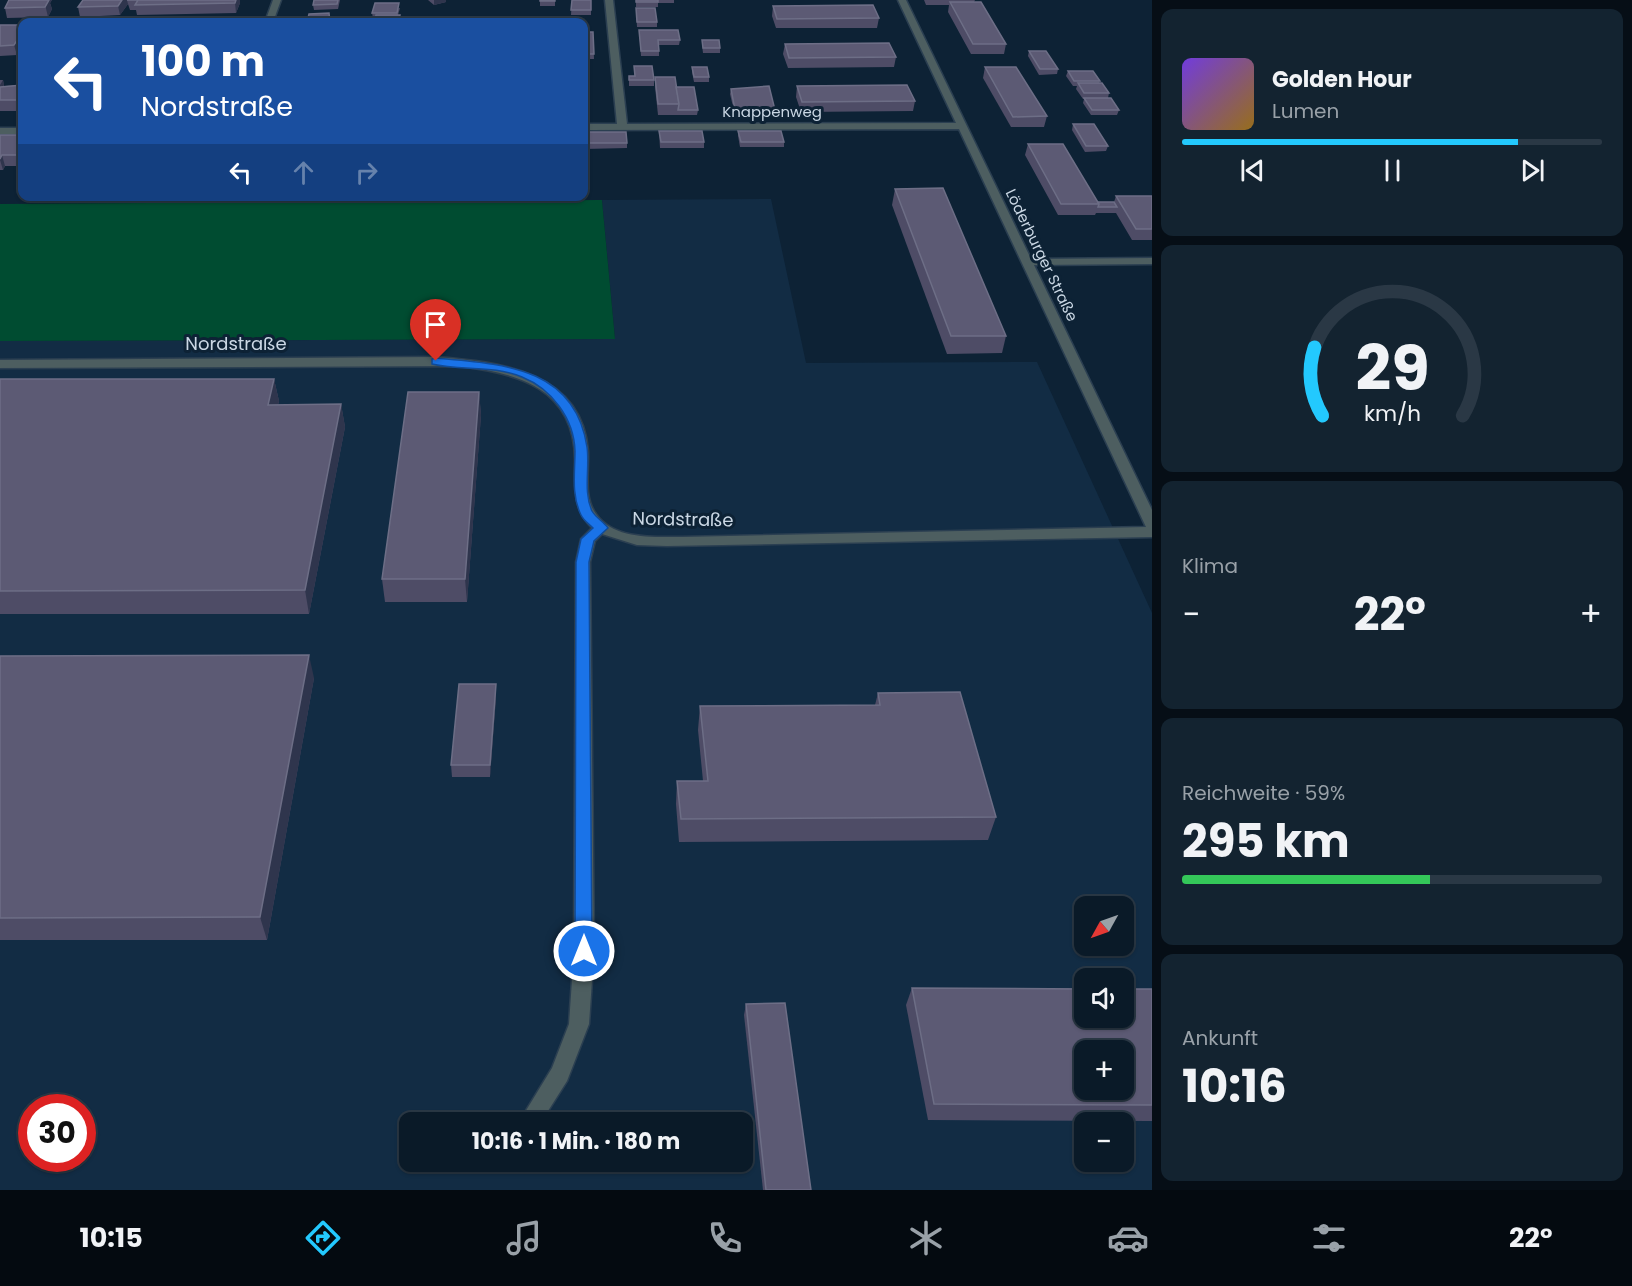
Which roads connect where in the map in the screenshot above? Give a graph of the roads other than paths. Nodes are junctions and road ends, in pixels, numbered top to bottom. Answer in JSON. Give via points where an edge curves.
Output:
{"nodes":[{"id":1,"x":277,"y":0,"type":"edge"},
{"id":2,"x":609,"y":0,"type":"edge"},
{"id":3,"x":902,"y":0,"type":"edge"},
{"id":4,"x":270,"y":18,"type":"edge"},
{"id":5,"x":961,"y":126,"type":"junction"},
{"id":6,"x":588,"y":127,"type":"edge"},
{"id":7,"x":622,"y":127,"type":"junction"},
{"id":8,"x":0,"y":131,"type":"edge"},
{"id":9,"x":18,"y":131,"type":"edge"},
{"id":10,"x":1152,"y":261,"type":"edge"},
{"id":11,"x":1027,"y":262,"type":"junction"},
{"id":12,"x":0,"y":364,"type":"edge"},
{"id":13,"x":1152,"y":525,"type":"edge"},
{"id":14,"x":601,"y":528,"type":"junction"},
{"id":15,"x":1152,"y":532,"type":"edge"},
{"id":16,"x":535,"y":1112,"type":"edge"}],
"edges":[{"from":1,"to":4,"type":"street"},
{"from":2,"to":7,"type":"street"},
{"from":3,"to":5,"type":"street","name":"Löderburger Straße"},
{"from":5,"to":7,"type":"street","name":"Knappenweg"},
{"from":5,"to":11,"type":"street","name":"Löderburger Straße"},
{"from":6,"to":7,"type":"street","name":"Knappenweg"},
{"from":8,"to":9,"type":"street"},
{"from":10,"to":11,"type":"street"},
{"from":11,"to":13,"type":"street","name":"Löderburger Straße"},
{"from":12,"to":14,"type":"street","name":"Nordstraße","via":[[436,361],[501,367],[547,386],[565,405],[581,448],[581,496],[587,515]]},
{"from":14,"to":15,"type":"street","name":"Nordstraße","via":[[623,537],[668,541]]},
{"from":14,"to":16,"type":"street","via":[[588,539],[583,562],[584,951],[579,1024],[560,1074]]}]}
